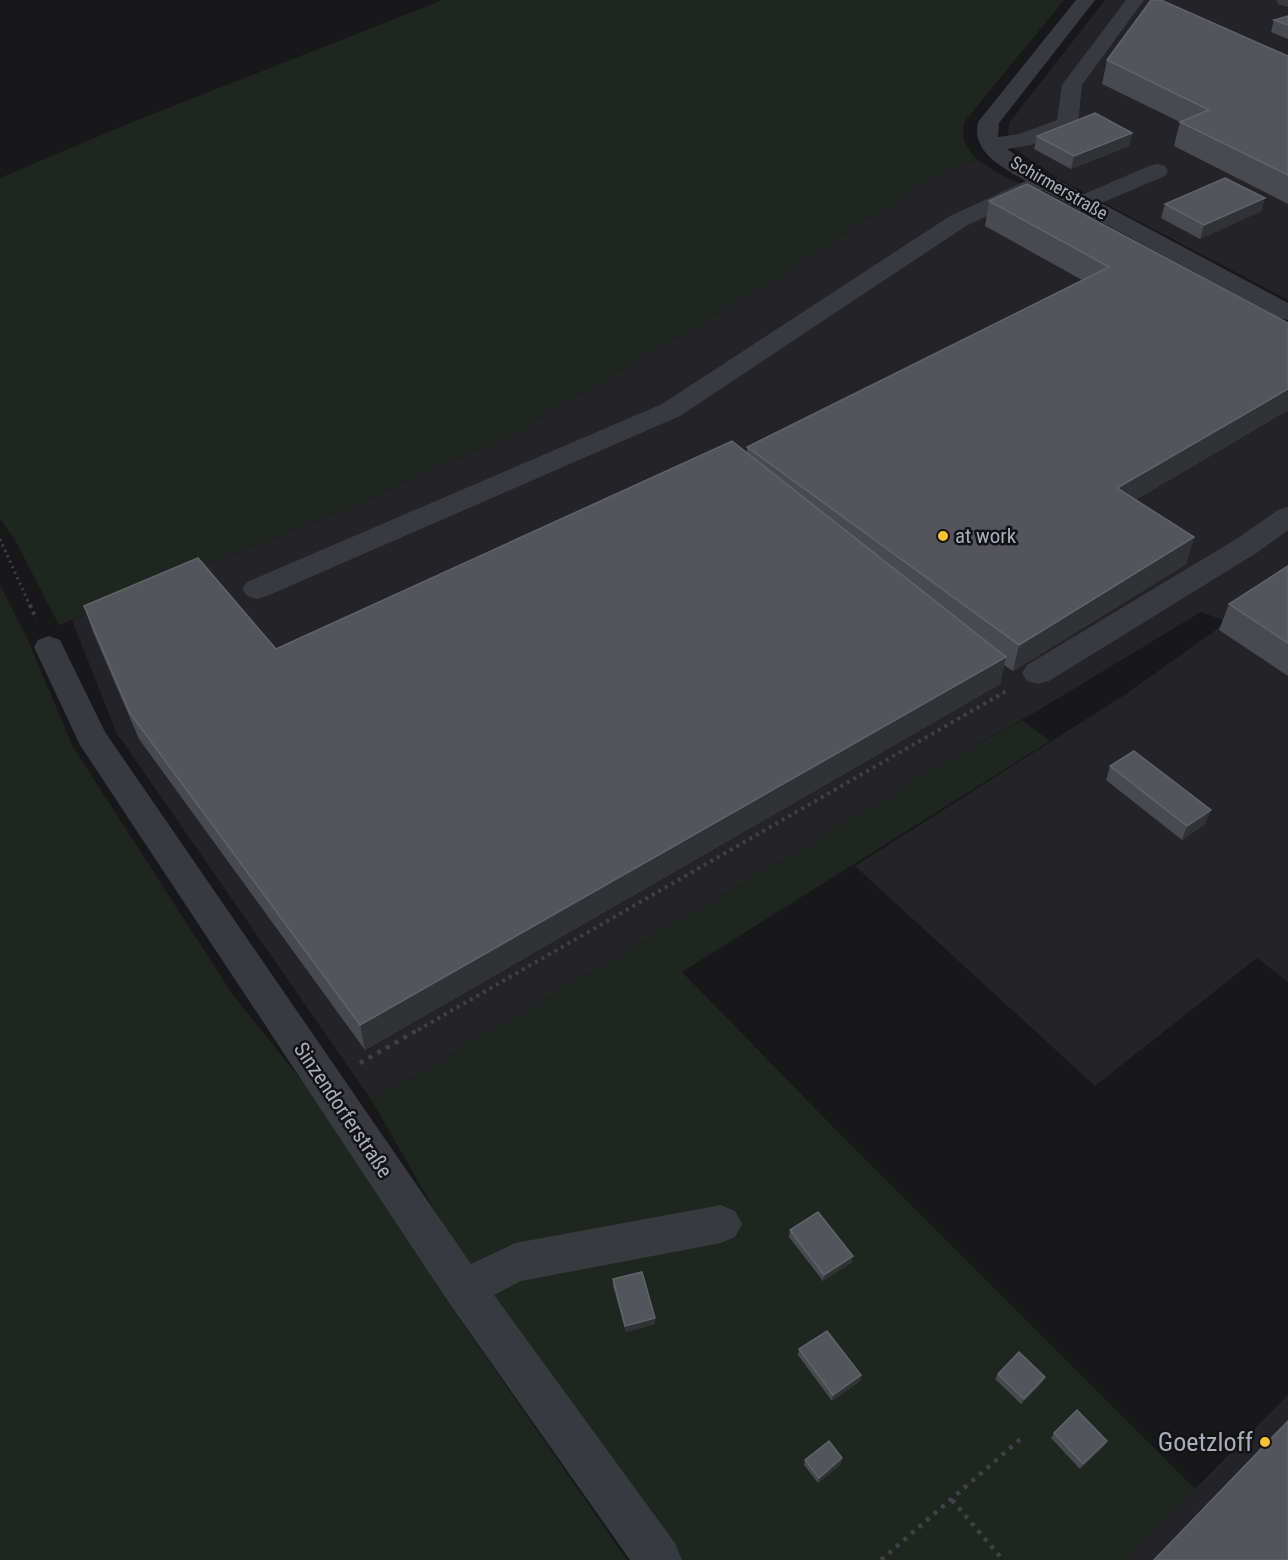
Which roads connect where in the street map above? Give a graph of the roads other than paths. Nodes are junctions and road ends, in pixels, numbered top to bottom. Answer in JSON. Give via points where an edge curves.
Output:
{"nodes":[{"id":1,"x":1086,"y":0,"type":"edge"},
{"id":2,"x":1133,"y":1,"type":"edge"},
{"id":3,"x":1156,"y":10,"type":"edge"},
{"id":4,"x":991,"y":145,"type":"junction"},
{"id":5,"x":1157,"y":171,"type":"dead end"},
{"id":6,"x":1043,"y":182,"type":"junction"},
{"id":7,"x":1083,"y":203,"type":"junction"},
{"id":8,"x":1288,"y":313,"type":"edge"},
{"id":9,"x":1288,"y":516,"type":"edge"},
{"id":10,"x":257,"y":589,"type":"dead end"},
{"id":11,"x":49,"y":647,"type":"road end"},
{"id":12,"x":1038,"y":673,"type":"road end"},
{"id":13,"x":721,"y":1224,"type":"dead end"},
{"id":14,"x":464,"y":1289,"type":"junction"},
{"id":15,"x":658,"y":1560,"type":"edge"}],
"edges":[{"from":1,"to":4,"type":"street","name":"Schirmerstraße","via":[[989,122],[986,136]]},
{"from":2,"to":3,"type":"street"},
{"from":2,"to":4,"type":"street","via":[[1072,85],[1067,124],[1023,140]]},
{"from":4,"to":6,"type":"street","name":"Schirmerstraße"},
{"from":5,"to":7,"type":"street"},
{"from":6,"to":7,"type":"street","name":"Schirmerstraße"},
{"from":6,"to":10,"type":"street","via":[[958,221],[671,410]]},
{"from":7,"to":8,"type":"street","name":"Schirmerstraße"},
{"from":9,"to":12,"type":"street"},
{"from":11,"to":14,"type":"street","name":"Sinzendorferstraße","via":[[92,737]]},
{"from":13,"to":14,"type":"street","via":[[515,1263]]},
{"from":14,"to":15,"type":"street","name":"Sinzendorferstraße"}]}
